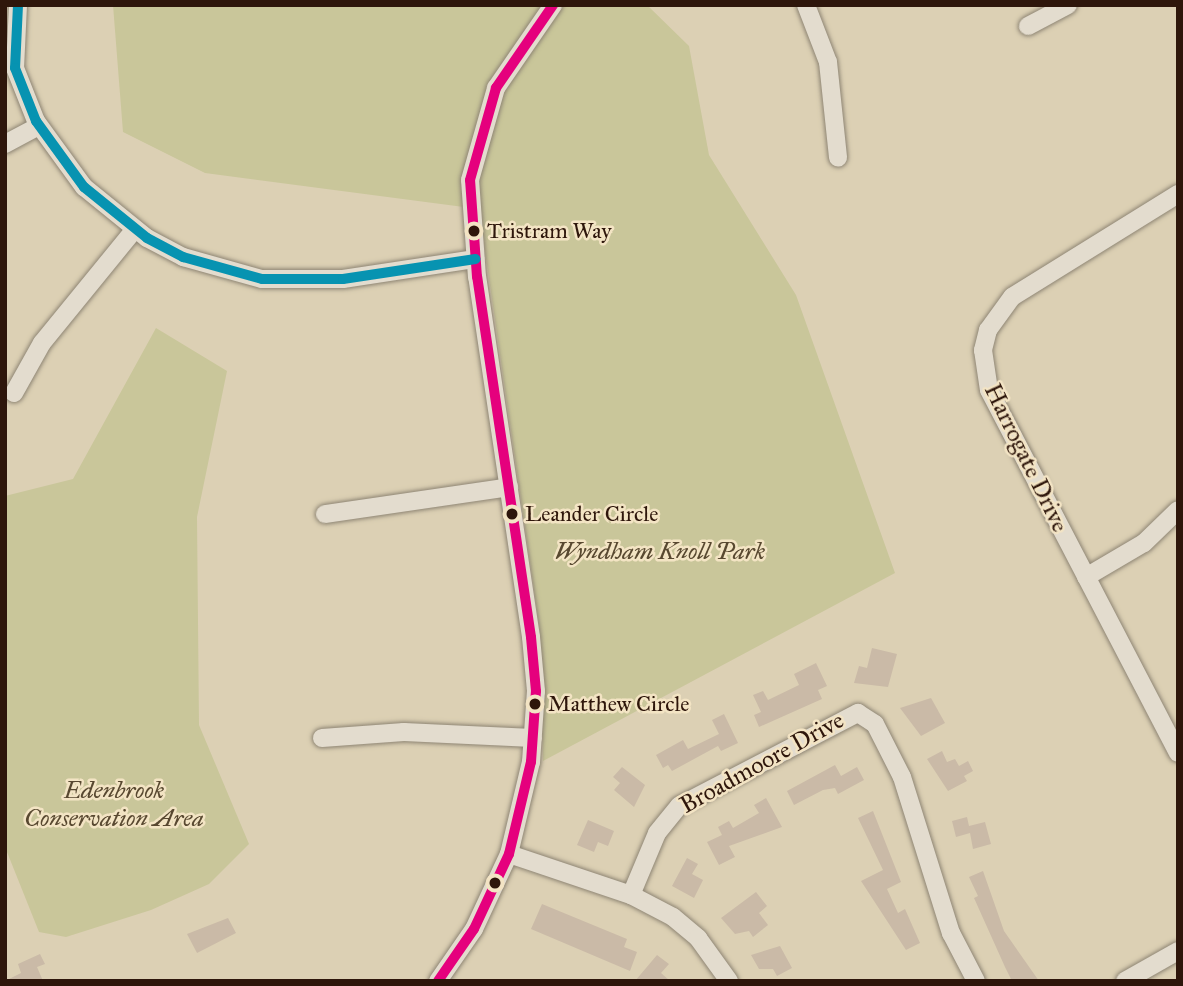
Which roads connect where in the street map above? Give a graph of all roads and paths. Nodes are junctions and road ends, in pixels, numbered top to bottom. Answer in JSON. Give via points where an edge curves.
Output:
{"nodes":[{"id":1,"x":19,"y":5,"type":"edge"},
{"id":2,"x":553,"y":5,"type":"edge"},
{"id":3,"x":806,"y":5,"type":"edge"},
{"id":4,"x":1068,"y":5,"type":"edge"},
{"id":5,"x":1028,"y":26,"type":"dead end"},
{"id":6,"x":39,"y":126,"type":"junction"},
{"id":7,"x":5,"y":144,"type":"edge"},
{"id":8,"x":838,"y":157,"type":"dead end"},
{"id":9,"x":1178,"y":194,"type":"edge"},
{"id":10,"x":134,"y":230,"type":"junction"},
{"id":11,"x":475,"y":259,"type":"junction"},
{"id":12,"x":14,"y":393,"type":"dead end"},
{"id":13,"x":509,"y":487,"type":"junction"},
{"id":14,"x":1178,"y":510,"type":"edge"},
{"id":15,"x":325,"y":514,"type":"dead end"},
{"id":16,"x":1086,"y":577,"type":"junction"},
{"id":17,"x":322,"y":738,"type":"dead end"},
{"id":18,"x":533,"y":738,"type":"junction"},
{"id":19,"x":1178,"y":753,"type":"edge"},
{"id":20,"x":509,"y":854,"type":"junction"},
{"id":21,"x":631,"y":895,"type":"junction"},
{"id":22,"x":1178,"y":951,"type":"edge"},
{"id":23,"x":438,"y":981,"type":"edge"},
{"id":24,"x":729,"y":981,"type":"edge"},
{"id":25,"x":976,"y":981,"type":"edge"},
{"id":26,"x":1125,"y":981,"type":"edge"}],
"edges":[{"from":1,"to":6,"type":"street","via":[[15,68]]},
{"from":2,"to":11,"type":"street","via":[[510,63],[482,122],[470,180]]},
{"from":3,"to":8,"type":"street","via":[[828,62]]},
{"from":4,"to":5,"type":"street"},
{"from":6,"to":7,"type":"street"},
{"from":6,"to":10,"type":"street","via":[[84,187]]},
{"from":9,"to":16,"type":"street","name":"Harrogate Drive","via":[[1012,297],[988,330],[983,350],[989,390]]},
{"from":10,"to":11,"type":"street","via":[[183,257],[262,279],[343,279]]},
{"from":10,"to":12,"type":"street","via":[[42,343]]},
{"from":11,"to":13,"type":"street"},
{"from":13,"to":15,"type":"street"},
{"from":13,"to":18,"type":"street","via":[[531,637]]},
{"from":14,"to":16,"type":"street","via":[[1144,543]]},
{"from":16,"to":19,"type":"street","name":"Harrogate Drive"},
{"from":17,"to":18,"type":"street","via":[[416,732]]},
{"from":18,"to":20,"type":"street"},
{"from":20,"to":21,"type":"street"},
{"from":20,"to":23,"type":"street","via":[[474,929]]},
{"from":21,"to":24,"type":"street","via":[[698,938]]},
{"from":21,"to":25,"type":"street","name":"Broadmoore Drive","via":[[657,834],[679,806],[858,713],[875,724],[902,778],[951,933]]},
{"from":22,"to":26,"type":"street"}]}
